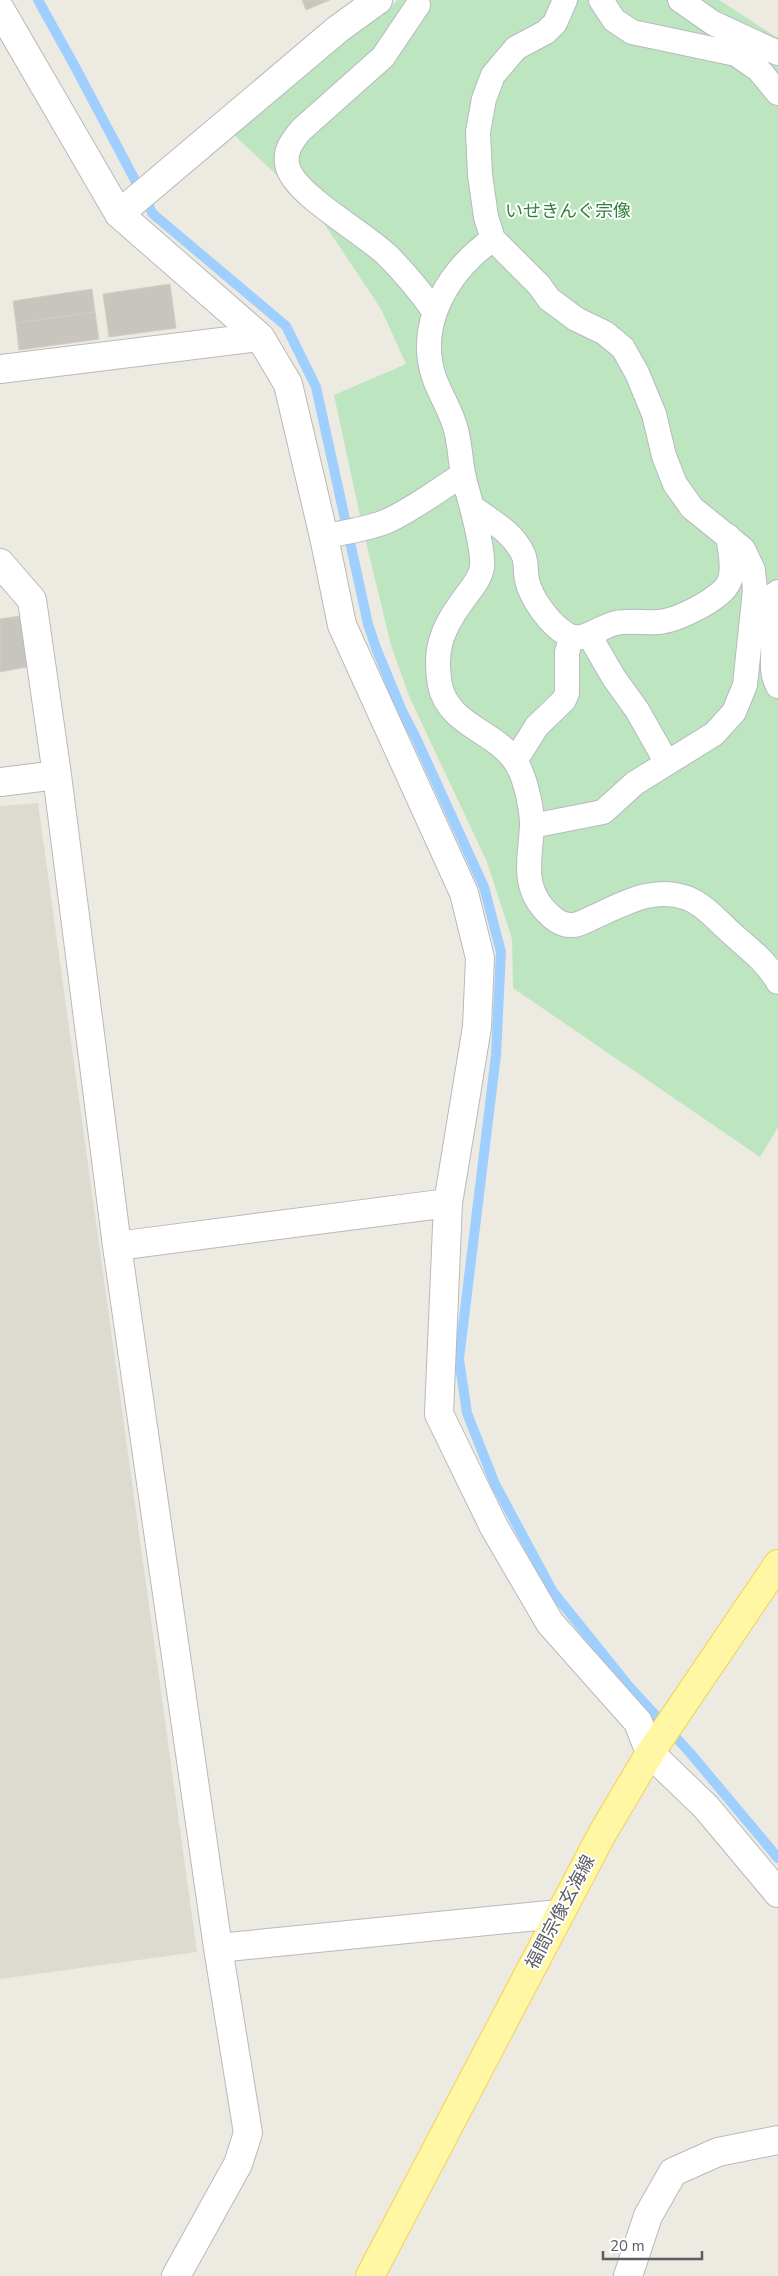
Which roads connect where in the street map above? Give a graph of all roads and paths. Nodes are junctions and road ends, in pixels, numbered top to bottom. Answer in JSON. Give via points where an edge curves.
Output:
{"nodes":[{"id":1,"x":378,"y":0,"type":"edge"},
{"id":2,"x":565,"y":0,"type":"edge"},
{"id":3,"x":601,"y":0,"type":"edge"},
{"id":4,"x":680,"y":0,"type":"edge"},
{"id":5,"x":418,"y":2,"type":"edge"},
{"id":6,"x":0,"y":9,"type":"edge"},
{"id":7,"x":778,"y":52,"type":"edge"},
{"id":8,"x":778,"y":93,"type":"edge"},
{"id":9,"x":119,"y":214,"type":"junction"},
{"id":10,"x":493,"y":239,"type":"junction"},
{"id":11,"x":434,"y":310,"type":"junction"},
{"id":12,"x":260,"y":336,"type":"junction"},
{"id":13,"x":0,"y":369,"type":"edge"},
{"id":14,"x":462,"y":475,"type":"junction"},
{"id":15,"x":473,"y":508,"type":"junction"},
{"id":16,"x":728,"y":536,"type":"junction"},
{"id":17,"x":324,"y":537,"type":"junction"},
{"id":18,"x":0,"y":563,"type":"edge"},
{"id":19,"x":778,"y":592,"type":"edge"},
{"id":20,"x":580,"y":636,"type":"junction"},
{"id":21,"x":778,"y":686,"type":"edge"},
{"id":22,"x":516,"y":761,"type":"junction"},
{"id":23,"x":667,"y":764,"type":"junction"},
{"id":24,"x":57,"y":775,"type":"junction"},
{"id":25,"x":0,"y":782,"type":"edge"},
{"id":26,"x":532,"y":826,"type":"junction"},
{"id":27,"x":778,"y":982,"type":"edge"},
{"id":28,"x":448,"y":1203,"type":"junction"},
{"id":29,"x":117,"y":1246,"type":"junction"},
{"id":30,"x":778,"y":1564,"type":"edge"},
{"id":31,"x":650,"y":1752,"type":"junction"},
{"id":32,"x":778,"y":1893,"type":"edge"},
{"id":33,"x":558,"y":1914,"type":"junction"},
{"id":34,"x":218,"y":1948,"type":"junction"},
{"id":35,"x":778,"y":2140,"type":"edge"},
{"id":36,"x":176,"y":2276,"type":"edge"},
{"id":37,"x":370,"y":2276,"type":"edge"},
{"id":38,"x":628,"y":2276,"type":"edge"}],
"edges":[{"from":1,"to":9,"type":"street","via":[[338,29]]},
{"from":2,"to":10,"type":"street","via":[[555,23],[546,32],[516,48],[493,74],[484,99],[478,132],[480,175]]},
{"from":3,"to":8,"type":"street","via":[[614,20],[632,32],[736,54],[759,70]]},
{"from":4,"to":7,"type":"street","via":[[713,23]]},
{"from":5,"to":11,"type":"street","via":[[383,57],[301,130],[290,144],[287,155],[288,167],[302,189],[388,256]]},
{"from":6,"to":9,"type":"street"},
{"from":9,"to":12,"type":"street"},
{"from":10,"to":11,"type":"street","via":[[455,275]]},
{"from":10,"to":16,"type":"street","via":[[549,299],[576,319],[605,333],[623,348],[654,414],[675,484],[692,508]]},
{"from":11,"to":14,"type":"street","via":[[429,354],[433,375],[456,428]]},
{"from":12,"to":13,"type":"street"},
{"from":12,"to":17,"type":"street","via":[[288,384]]},
{"from":14,"to":15,"type":"street"},
{"from":14,"to":17,"type":"street","via":[[404,513],[384,522]]},
{"from":15,"to":20,"type":"street","via":[[513,537],[523,554],[527,581],[544,614]]},
{"from":15,"to":22,"type":"street","via":[[482,567],[438,645],[439,682],[456,715],[499,744]]},
{"from":16,"to":20,"type":"street","via":[[731,570],[729,582],[721,594],[673,618],[659,622],[607,624]]},
{"from":16,"to":23,"type":"street","via":[[743,549],[753,570],[755,590],[746,685],[734,712],[714,734]]},
{"from":17,"to":28,"type":"street","via":[[342,625],[464,893],[480,958],[477,1027]]},
{"from":18,"to":24,"type":"street","via":[[32,600]]},
{"from":19,"to":21,"type":"street","via":[[768,604],[766,616],[773,643],[773,677]]},
{"from":20,"to":22,"type":"street","via":[[566,652],[567,693],[564,700],[538,726]]},
{"from":20,"to":23,"type":"street","via":[[637,710]]},
{"from":22,"to":26,"type":"street","via":[[531,805]]},
{"from":23,"to":26,"type":"street","via":[[635,783],[603,812]]},
{"from":24,"to":25,"type":"street"},
{"from":24,"to":29,"type":"street"},
{"from":26,"to":27,"type":"street","via":[[528,868],[530,888],[542,908],[557,921],[570,926],[646,894],[666,893],[690,899],[714,916],[769,966]]},
{"from":28,"to":29,"type":"street"},
{"from":28,"to":31,"type":"street","via":[[439,1414],[494,1527],[550,1624],[638,1722]]},
{"from":29,"to":34,"type":"street"},
{"from":30,"to":31,"type":"main road","name":"福間宗像玄海線"},
{"from":31,"to":32,"type":"street","via":[[706,1807]]},
{"from":31,"to":33,"type":"main road","name":"福間宗像玄海線"},
{"from":33,"to":34,"type":"street"},
{"from":33,"to":37,"type":"main road","name":"福間宗像玄海線"},
{"from":34,"to":36,"type":"street","via":[[248,2133],[238,2164]]},
{"from":35,"to":38,"type":"street","via":[[718,2152],[673,2172],[648,2216]]}]}
